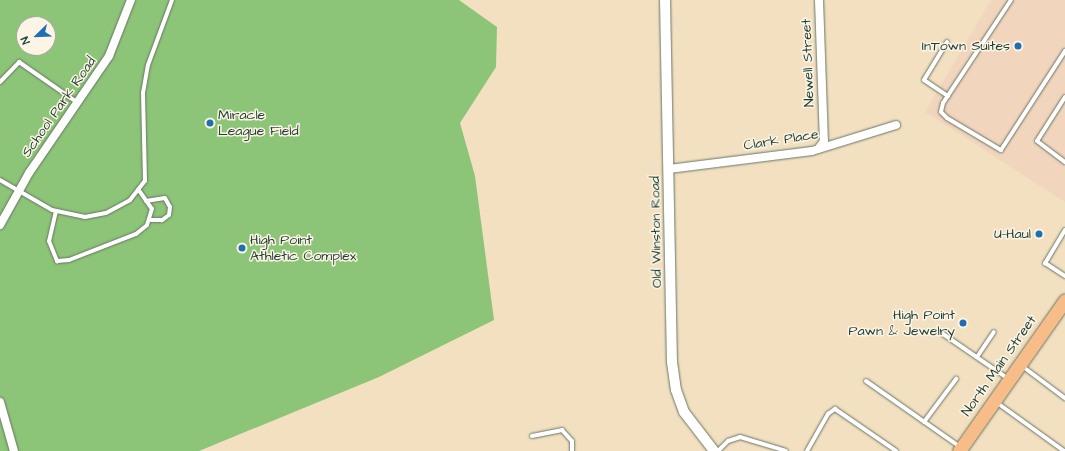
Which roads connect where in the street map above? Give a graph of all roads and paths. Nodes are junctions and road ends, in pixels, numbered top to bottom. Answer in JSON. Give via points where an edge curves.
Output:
{"nodes":[{"id":1,"x":131,"y":0,"type":"edge"},
{"id":2,"x":172,"y":0,"type":"edge"},
{"id":3,"x":665,"y":0,"type":"edge"},
{"id":4,"x":819,"y":0,"type":"edge"},
{"id":5,"x":1011,"y":0,"type":"edge"},
{"id":6,"x":948,"y":42,"type":"dead end"},
{"id":7,"x":1065,"y":51,"type":"edge"},
{"id":8,"x":0,"y":82,"type":"edge"},
{"id":9,"x":948,"y":96,"type":"junction"},
{"id":10,"x":1065,"y":98,"type":"edge"},
{"id":11,"x":78,"y":103,"type":"junction"},
{"id":12,"x":896,"y":125,"type":"dead end"},
{"id":13,"x":819,"y":148,"type":"junction"},
{"id":14,"x":1065,"y":162,"type":"edge"},
{"id":15,"x":669,"y":169,"type":"junction"},
{"id":16,"x":0,"y":180,"type":"edge"},
{"id":17,"x":138,"y":189,"type":"junction"},
{"id":18,"x":17,"y":192,"type":"junction"},
{"id":19,"x":146,"y":201,"type":"junction"},
{"id":20,"x":56,"y":211,"type":"junction"},
{"id":21,"x":151,"y":220,"type":"junction"},
{"id":22,"x":0,"y":225,"type":"edge"},
{"id":23,"x":1065,"y":230,"type":"edge"},
{"id":24,"x":1065,"y":276,"type":"edge"},
{"id":25,"x":1063,"y":308,"type":"edge"},
{"id":26,"x":994,"y":332,"type":"dead end"},
{"id":27,"x":944,"y":334,"type":"dead end"},
{"id":28,"x":977,"y":357,"type":"junction"},
{"id":29,"x":1020,"y":364,"type":"junction"},
{"id":30,"x":956,"y":379,"type":"dead end"},
{"id":31,"x":1009,"y":379,"type":"junction"},
{"id":32,"x":866,"y":381,"type":"dead end"},
{"id":33,"x":1065,"y":398,"type":"edge"},
{"id":34,"x":994,"y":401,"type":"junction"},
{"id":35,"x":0,"y":402,"type":"edge"},
{"id":36,"x":924,"y":422,"type":"junction"},
{"id":37,"x":532,"y":436,"type":"dead end"},
{"id":38,"x":960,"y":449,"type":"edge"},
{"id":39,"x":14,"y":451,"type":"edge"},
{"id":40,"x":572,"y":451,"type":"edge"},
{"id":41,"x":714,"y":451,"type":"edge"},
{"id":42,"x":718,"y":451,"type":"edge"},
{"id":43,"x":786,"y":451,"type":"edge"},
{"id":44,"x":807,"y":451,"type":"edge"},
{"id":45,"x":896,"y":451,"type":"edge"},
{"id":46,"x":1064,"y":451,"type":"edge"}],
"edges":[{"from":1,"to":11,"type":"street","name":"School Park Road","via":[[109,56]]},
{"from":2,"to":17,"type":"lane","via":[[148,65],[143,93],[145,181]]},
{"from":3,"to":15,"type":"street","name":"Old Winston Road"},
{"from":4,"to":13,"type":"street","name":"Newell Street","via":[[824,141]]},
{"from":5,"to":9,"type":"lane"},
{"from":6,"to":9,"type":"lane","via":[[924,80]]},
{"from":7,"to":9,"type":"lane","via":[[1001,150],[947,118],[942,112]]},
{"from":8,"to":11,"type":"lane","via":[[19,62]]},
{"from":10,"to":14,"type":"lane","via":[[1037,141]]},
{"from":11,"to":18,"type":"street","name":"School Park Road"},
{"from":12,"to":13,"type":"street","name":"Clark Place"},
{"from":13,"to":15,"type":"street","name":"Clark Place"},
{"from":15,"to":41,"type":"street","name":"Old Winston Road","via":[[676,390],[684,412]]},
{"from":16,"to":18,"type":"lane"},
{"from":17,"to":19,"type":"lane"},
{"from":17,"to":20,"type":"lane","via":[[130,200],[106,213],[85,218]]},
{"from":18,"to":20,"type":"lane"},
{"from":18,"to":22,"type":"street","name":"School Park Road"},
{"from":19,"to":21,"type":"lane","via":[[152,209]]},
{"from":19,"to":21,"type":"lane","via":[[164,198],[170,207],[169,215],[162,220]]},
{"from":20,"to":21,"type":"lane","via":[[49,241],[56,261],[69,260],[136,234]]},
{"from":23,"to":24,"type":"lane","via":[[1045,263]]},
{"from":25,"to":29,"type":"main road","name":"North Main Street"},
{"from":26,"to":28,"type":"lane"},
{"from":27,"to":28,"type":"lane"},
{"from":28,"to":31,"type":"lane"},
{"from":29,"to":31,"type":"main road","name":"North Main Street"},
{"from":29,"to":33,"type":"lane"},
{"from":30,"to":36,"type":"lane"},
{"from":31,"to":34,"type":"main road","name":"North Main Street"},
{"from":32,"to":36,"type":"lane"},
{"from":34,"to":38,"type":"main road","name":"North Main Street"},
{"from":34,"to":46,"type":"lane"},
{"from":35,"to":39,"type":"street"},
{"from":36,"to":38,"type":"lane"},
{"from":37,"to":40,"type":"lane","via":[[562,430],[572,441]]},
{"from":42,"to":43,"type":"lane","via":[[728,441],[740,437]]},
{"from":44,"to":45,"type":"lane","via":[[828,414],[835,409]]}]}
